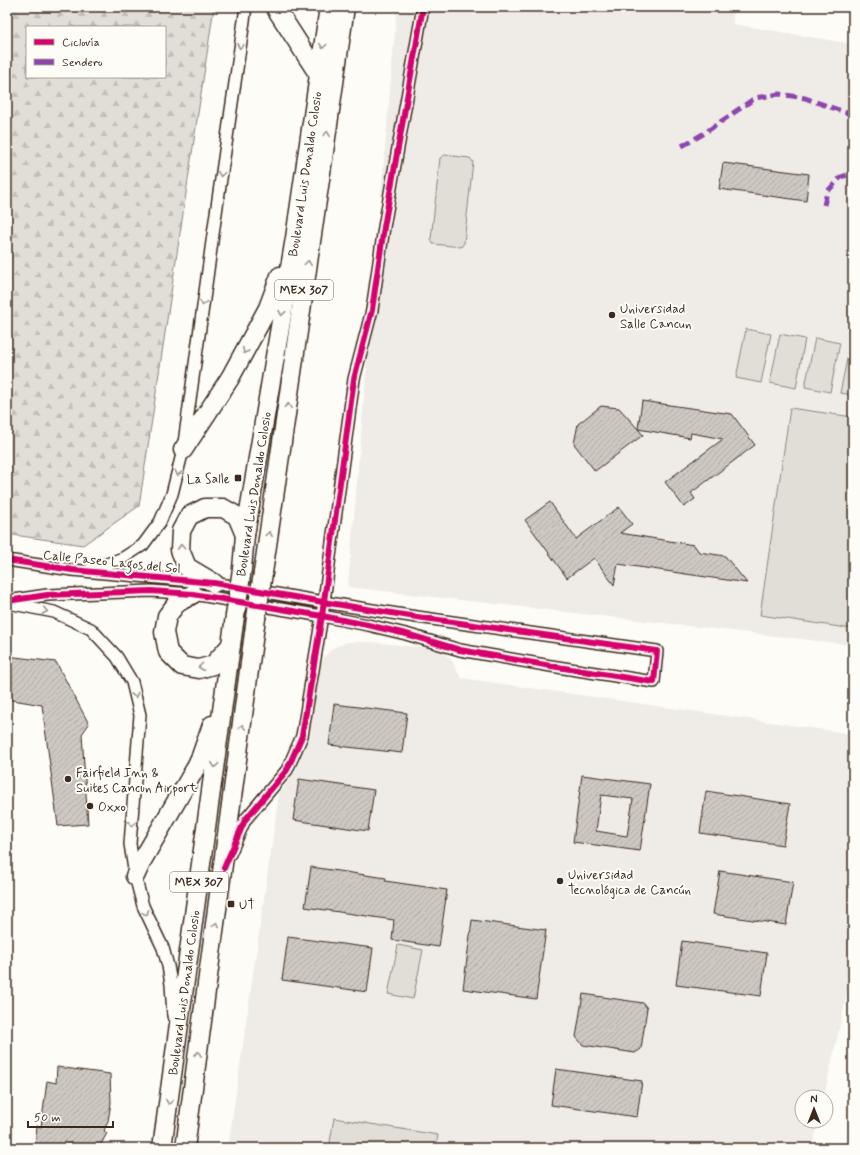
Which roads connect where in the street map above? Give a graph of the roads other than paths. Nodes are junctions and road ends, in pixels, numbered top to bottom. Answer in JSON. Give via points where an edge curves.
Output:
{"nodes":[{"id":1,"x":246,"y":7,"type":"edge"},
{"id":2,"x":275,"y":7,"type":"edge"},
{"id":3,"x":329,"y":7,"type":"edge"},
{"id":4,"x":345,"y":7,"type":"edge"},
{"id":5,"x":423,"y":7,"type":"edge"},
{"id":6,"x":318,"y":75,"type":"junction"},
{"id":7,"x":295,"y":238,"type":"junction"},
{"id":8,"x":184,"y":450,"type":"junction"},
{"id":9,"x":245,"y":536,"type":"junction"},
{"id":10,"x":7,"y":560,"type":"edge"},
{"id":11,"x":72,"y":570,"type":"junction"},
{"id":12,"x":214,"y":583,"type":"junction"},
{"id":13,"x":193,"y":594,"type":"junction"},
{"id":14,"x":7,"y":602,"type":"edge"},
{"id":15,"x":323,"y":602,"type":"junction"},
{"id":16,"x":322,"y":616,"type":"junction"},
{"id":17,"x":231,"y":645,"type":"junction"},
{"id":18,"x":225,"y":688,"type":"junction"},
{"id":19,"x":224,"y":868,"type":"junction"},
{"id":20,"x":135,"y":876,"type":"junction"},
{"id":21,"x":172,"y":1083,"type":"junction"},
{"id":22,"x":162,"y":1148,"type":"edge"},
{"id":23,"x":185,"y":1148,"type":"edge"}],
"edges":[{"from":1,"to":8,"type":"street","one_way":true},
{"from":2,"to":6,"type":"main road"},
{"from":3,"to":6,"type":"main road","name":"Boulevard Luis Donaldo Colosio","number":"MEX 307","one_way":true},
{"from":19,"to":4,"type":"main road","name":"Boulevard Luis Donaldo Colosio","number":"MEX 307","one_way":true,"bridge":true,"via":[[256,618]]},
{"from":5,"to":15,"type":"street","via":[[372,310],[354,379]]},
{"from":6,"to":7,"type":"main road","name":"Boulevard Luis Donaldo Colosio","number":"MEX 307"},
{"from":7,"to":8,"type":"main road","one_way":true,"via":[[268,308],[230,378]]},
{"from":7,"to":9,"type":"main road","name":"Boulevard Luis Donaldo Colosio","number":"MEX 307","one_way":true},
{"from":8,"to":11,"type":"street","one_way":true,"via":[[172,494],[160,522],[143,544],[123,558],[99,567]]},
{"from":12,"to":9,"type":"main road","one_way":true,"via":[[187,567],[180,550],[181,531],[189,516],[205,508],[223,508],[237,516]]},
{"from":9,"to":17,"type":"main road","name":"Boulevard Luis Donaldo Colosio","number":"MEX 307","bridge":true},
{"from":10,"to":11,"type":"street","name":"Calle Paseo Lagos del Sol"},
{"from":11,"to":12,"type":"street","name":"Calle Paseo Lagos del Sol"},
{"from":12,"to":15,"type":"street","name":"Calle Paseo Lagos del Sol"},
{"from":13,"to":14,"type":"street","name":"Calle Paseo Lagos del Sol","via":[[111,592],[47,595]]},
{"from":13,"to":16,"type":"street","name":"Calle Paseo Lagos del Sol"},
{"from":17,"to":13,"type":"main road","one_way":true,"via":[[213,665],[198,669],[182,666],[168,652],[164,632],[167,616],[177,603]]},
{"from":14,"to":20,"type":"street","one_way":true,"via":[[54,612],[91,629],[117,656],[132,682],[140,715],[130,844]]},
{"from":15,"to":16,"type":"street"},
{"from":15,"to":16,"type":"street","name":"Calle Paseo Lagos del Sol","via":[[657,651],[654,682],[460,650],[406,634]]},
{"from":16,"to":19,"type":"street","via":[[302,736],[287,770],[245,820]]},
{"from":17,"to":18,"type":"main road","name":"Boulevard Luis Donaldo Colosio","number":"MEX 307"},
{"from":18,"to":20,"type":"main road","via":[[201,756]]},
{"from":18,"to":21,"type":"main road","name":"Boulevard Luis Donaldo Colosio","number":"MEX 307","one_way":true},
{"from":23,"to":19,"type":"main road","name":"Boulevard Luis Donaldo Colosio","number":"MEX 307","one_way":true},
{"from":20,"to":21,"type":"street","one_way":true,"via":[[143,906],[163,948],[168,966],[173,1009]]},
{"from":21,"to":22,"type":"main road","name":"Boulevard Luis Donaldo Colosio","number":"MEX 307","one_way":true}]}
